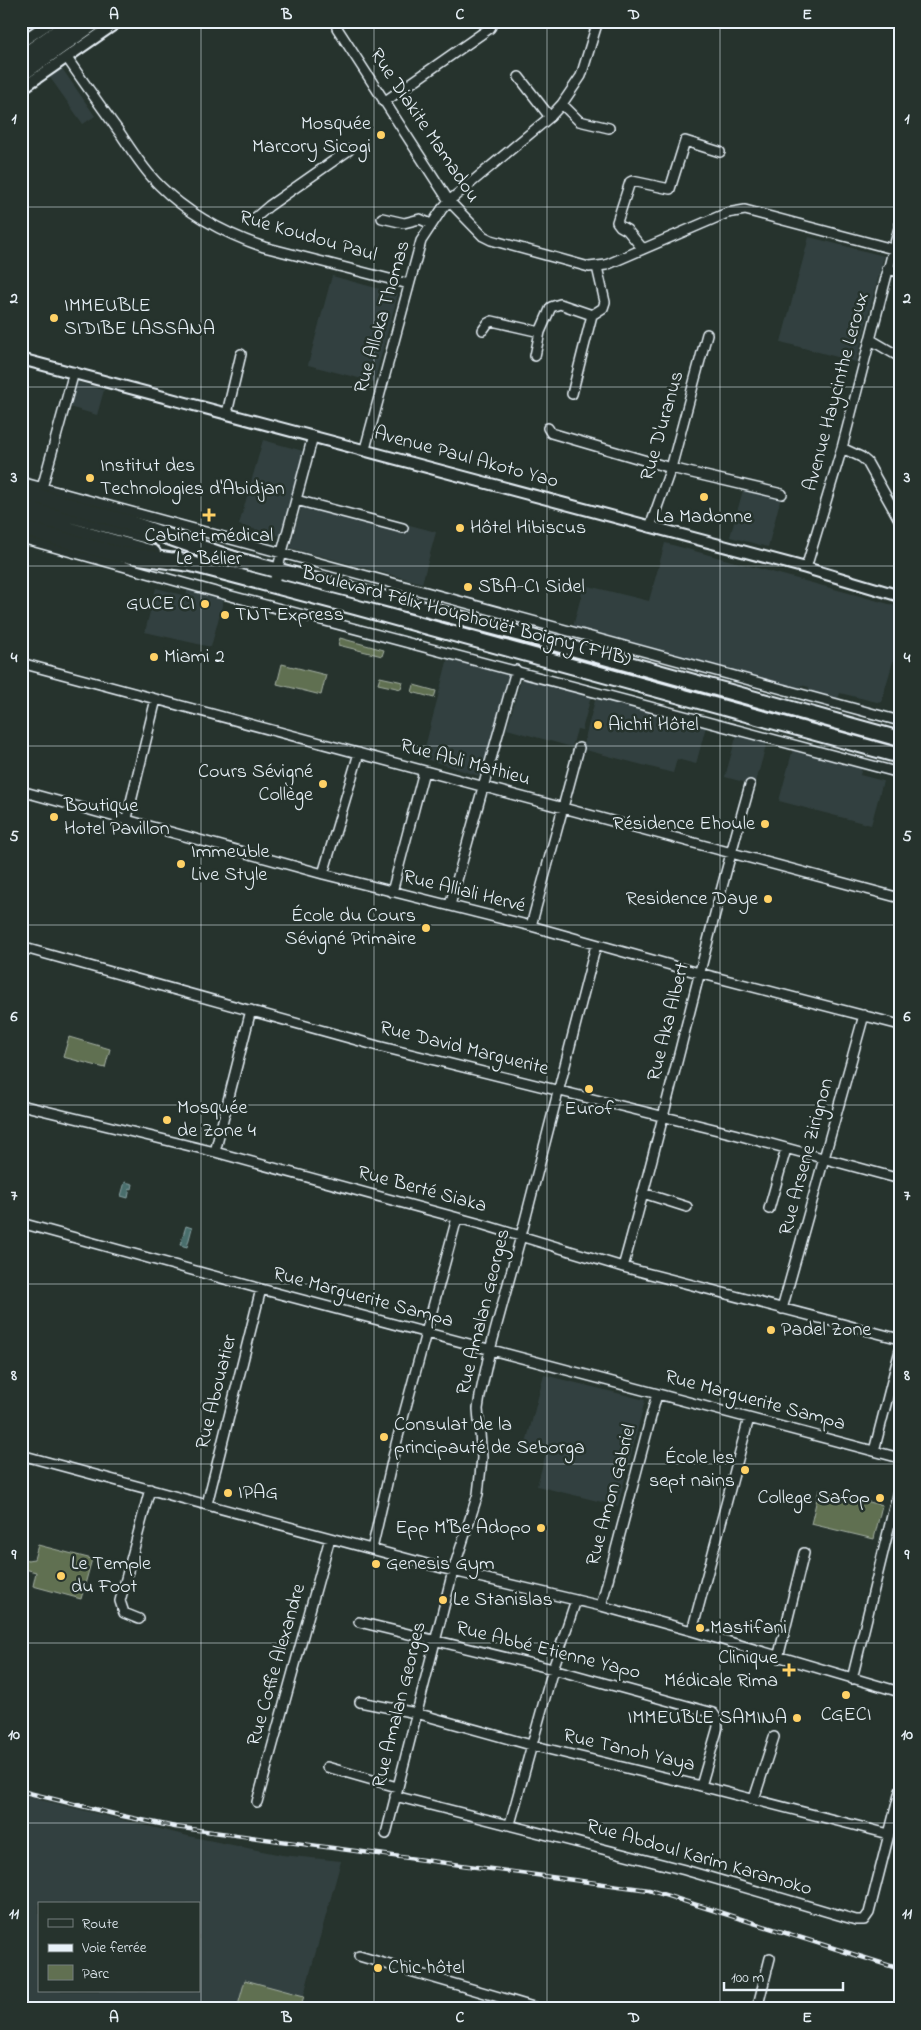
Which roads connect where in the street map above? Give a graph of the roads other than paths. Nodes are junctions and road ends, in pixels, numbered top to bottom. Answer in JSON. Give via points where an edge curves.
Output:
{"nodes":[{"id":1,"x":74,"y":21,"type":"edge"},
{"id":2,"x":96,"y":21,"type":"edge"},
{"id":3,"x":120,"y":21,"type":"edge"},
{"id":4,"x":336,"y":21,"type":"edge"},
{"id":5,"x":494,"y":21,"type":"edge"},
{"id":6,"x":598,"y":21,"type":"edge"},
{"id":7,"x":48,"y":22,"type":"edge"},
{"id":8,"x":21,"y":42,"type":"edge"},
{"id":9,"x":21,"y":58,"type":"edge"},
{"id":10,"x":67,"y":58,"type":"junction"},
{"id":11,"x":21,"y":74,"type":"edge"},
{"id":12,"x":519,"y":77,"type":"dead end"},
{"id":13,"x":21,"y":89,"type":"edge"},
{"id":14,"x":384,"y":102,"type":"junction"},
{"id":15,"x":562,"y":104,"type":"junction"},
{"id":16,"x":550,"y":117,"type":"junction"},
{"id":17,"x":609,"y":128,"type":"dead end"},
{"id":18,"x":349,"y":150,"type":"dead end"},
{"id":19,"x":720,"y":152,"type":"dead end"},
{"id":20,"x":449,"y":201,"type":"junction"},
{"id":21,"x":255,"y":218,"type":"dead end"},
{"id":22,"x":382,"y":218,"type":"dead end"},
{"id":23,"x":431,"y":224,"type":"junction"},
{"id":24,"x":900,"y":224,"type":"edge"},
{"id":25,"x":643,"y":249,"type":"junction"},
{"id":26,"x":893,"y":249,"type":"junction"},
{"id":27,"x":597,"y":267,"type":"junction"},
{"id":28,"x":887,"y":269,"type":"junction"},
{"id":29,"x":900,"y":272,"type":"edge"},
{"id":30,"x":409,"y":284,"type":"junction"},
{"id":31,"x":592,"y":315,"type":"junction"},
{"id":32,"x":483,"y":330,"type":"dead end"},
{"id":33,"x":540,"y":332,"type":"junction"},
{"id":34,"x":707,"y":334,"type":"dead end"},
{"id":35,"x":872,"y":340,"type":"junction"},
{"id":36,"x":241,"y":354,"type":"dead end"},
{"id":37,"x":535,"y":356,"type":"dead end"},
{"id":38,"x":900,"y":356,"type":"edge"},
{"id":39,"x":21,"y":359,"type":"edge"},
{"id":40,"x":74,"y":372,"type":"junction"},
{"id":41,"x":572,"y":394,"type":"dead end"},
{"id":42,"x":227,"y":413,"type":"junction"},
{"id":43,"x":548,"y":428,"type":"dead end"},
{"id":44,"x":313,"y":436,"type":"junction"},
{"id":45,"x":842,"y":448,"type":"junction"},
{"id":46,"x":365,"y":449,"type":"junction"},
{"id":47,"x":670,"y":468,"type":"junction"},
{"id":48,"x":21,"y":482,"type":"edge"},
{"id":49,"x":42,"y":488,"type":"junction"},
{"id":50,"x":21,"y":491,"type":"edge"},
{"id":51,"x":782,"y":494,"type":"dead end"},
{"id":52,"x":296,"y":500,"type":"junction"},
{"id":53,"x":21,"y":502,"type":"edge"},
{"id":54,"x":21,"y":516,"type":"edge"},
{"id":55,"x":899,"y":516,"type":"edge"},
{"id":56,"x":650,"y":527,"type":"junction"},
{"id":57,"x":21,"y":528,"type":"edge"},
{"id":58,"x":403,"y":528,"type":"dead end"},
{"id":59,"x":21,"y":538,"type":"edge"},
{"id":60,"x":282,"y":554,"type":"junction"},
{"id":61,"x":241,"y":562,"type":"junction"},
{"id":62,"x":187,"y":564,"type":"junction"},
{"id":63,"x":806,"y":568,"type":"junction"},
{"id":64,"x":277,"y":571,"type":"junction"},
{"id":65,"x":273,"y":586,"type":"junction"},
{"id":66,"x":900,"y":596,"type":"edge"},
{"id":67,"x":21,"y":663,"type":"edge"},
{"id":68,"x":516,"y":670,"type":"junction"},
{"id":69,"x":156,"y":699,"type":"junction"},
{"id":70,"x":900,"y":721,"type":"edge"},
{"id":71,"x":900,"y":739,"type":"edge"},
{"id":72,"x":578,"y":748,"type":"dead end"},
{"id":73,"x":359,"y":753,"type":"junction"},
{"id":74,"x":900,"y":756,"type":"edge"},
{"id":75,"x":424,"y":771,"type":"junction"},
{"id":76,"x":900,"y":773,"type":"edge"},
{"id":77,"x":750,"y":785,"type":"dead end"},
{"id":78,"x":484,"y":787,"type":"junction"},
{"id":79,"x":21,"y":791,"type":"edge"},
{"id":80,"x":562,"y":807,"type":"junction"},
{"id":81,"x":126,"y":818,"type":"junction"},
{"id":82,"x":731,"y":852,"type":"junction"},
{"id":83,"x":323,"y":874,"type":"junction"},
{"id":84,"x":392,"y":892,"type":"junction"},
{"id":85,"x":900,"y":898,"type":"edge"},
{"id":86,"x":450,"y":905,"type":"junction"},
{"id":87,"x":531,"y":926,"type":"junction"},
{"id":88,"x":596,"y":945,"type":"junction"},
{"id":89,"x":21,"y":947,"type":"edge"},
{"id":90,"x":699,"y":973,"type":"junction"},
{"id":91,"x":251,"y":1010,"type":"junction"},
{"id":92,"x":864,"y":1015,"type":"junction"},
{"id":93,"x":900,"y":1025,"type":"edge"},
{"id":94,"x":558,"y":1091,"type":"junction"},
{"id":95,"x":21,"y":1105,"type":"edge"},
{"id":96,"x":663,"y":1118,"type":"junction"},
{"id":97,"x":786,"y":1149,"type":"junction"},
{"id":98,"x":215,"y":1152,"type":"junction"},
{"id":99,"x":823,"y":1159,"type":"junction"},
{"id":100,"x":900,"y":1179,"type":"edge"},
{"id":101,"x":643,"y":1194,"type":"junction"},
{"id":102,"x":687,"y":1207,"type":"dead end"},
{"id":103,"x":769,"y":1209,"type":"dead end"},
{"id":104,"x":457,"y":1218,"type":"junction"},
{"id":105,"x":21,"y":1223,"type":"edge"},
{"id":106,"x":521,"y":1236,"type":"junction"},
{"id":107,"x":623,"y":1267,"type":"junction"},
{"id":108,"x":261,"y":1289,"type":"junction"},
{"id":109,"x":782,"y":1309,"type":"junction"},
{"id":110,"x":426,"y":1332,"type":"junction"},
{"id":111,"x":900,"y":1339,"type":"edge"},
{"id":112,"x":490,"y":1350,"type":"junction"},
{"id":113,"x":900,"y":1350,"type":"edge"},
{"id":114,"x":657,"y":1394,"type":"junction"},
{"id":115,"x":749,"y":1418,"type":"junction"},
{"id":116,"x":874,"y":1451,"type":"junction"},
{"id":117,"x":21,"y":1454,"type":"edge"},
{"id":118,"x":900,"y":1458,"type":"edge"},
{"id":119,"x":900,"y":1483,"type":"edge"},
{"id":120,"x":150,"y":1489,"type":"junction"},
{"id":121,"x":207,"y":1504,"type":"junction"},
{"id":122,"x":330,"y":1538,"type":"junction"},
{"id":123,"x":372,"y":1549,"type":"junction"},
{"id":124,"x":804,"y":1553,"type":"dead end"},
{"id":125,"x":453,"y":1571,"type":"junction"},
{"id":126,"x":576,"y":1600,"type":"junction"},
{"id":127,"x":601,"y":1606,"type":"junction"},
{"id":128,"x":139,"y":1619,"type":"dead end"},
{"id":129,"x":359,"y":1622,"type":"dead end"},
{"id":130,"x":692,"y":1631,"type":"junction"},
{"id":131,"x":435,"y":1640,"type":"junction"},
{"id":132,"x":778,"y":1658,"type":"junction"},
{"id":133,"x":552,"y":1669,"type":"junction"},
{"id":134,"x":852,"y":1680,"type":"junction"},
{"id":135,"x":900,"y":1692,"type":"edge"},
{"id":136,"x":360,"y":1702,"type":"dead end"},
{"id":137,"x":416,"y":1713,"type":"junction"},
{"id":138,"x":774,"y":1737,"type":"dead end"},
{"id":139,"x":531,"y":1745,"type":"junction"},
{"id":140,"x":327,"y":1767,"type":"dead end"},
{"id":141,"x":701,"y":1786,"type":"junction"},
{"id":142,"x":396,"y":1791,"type":"junction"},
{"id":143,"x":900,"y":1791,"type":"edge"},
{"id":144,"x":754,"y":1799,"type":"junction"},
{"id":145,"x":257,"y":1802,"type":"dead end"},
{"id":146,"x":510,"y":1824,"type":"junction"},
{"id":147,"x":386,"y":1834,"type":"dead end"},
{"id":148,"x":889,"y":1834,"type":"junction"},
{"id":149,"x":358,"y":1956,"type":"dead end"},
{"id":150,"x":770,"y":1958,"type":"dead end"},
{"id":151,"x":518,"y":2006,"type":"edge"},
{"id":152,"x":540,"y":2009,"type":"edge"},
{"id":153,"x":757,"y":2009,"type":"edge"}],
"edges":[{"from":1,"to":9,"type":"highway"},
{"from":2,"to":11,"type":"highway"},
{"from":3,"to":10,"type":"street"},
{"from":4,"to":14,"type":"street","name":"Rue Diakite Mamadou","via":[[337,28]]},
{"from":5,"to":14,"type":"street","via":[[490,28]]},
{"from":6,"to":15,"type":"street","name":"Rue Alloka Thomas","via":[[581,76]]},
{"from":7,"to":8,"type":"street"},
{"from":10,"to":13,"type":"street"},
{"from":10,"to":30,"type":"street","name":"Rue Koudou Paul","via":[[143,167],[175,199],[220,229],[264,247]]},
{"from":12,"to":16,"type":"street"},
{"from":14,"to":20,"type":"street","name":"Rue Diakite Mamadou"},
{"from":15,"to":16,"type":"street","name":"Rue Alloka Thomas"},
{"from":15,"to":17,"type":"street","via":[[579,121]]},
{"from":16,"to":20,"type":"street","name":"Rue Alloka Thomas"},
{"from":18,"to":21,"type":"street"},
{"from":19,"to":25,"type":"street","via":[[685,141],[670,189],[630,182],[617,222]]},
{"from":20,"to":23,"type":"street","name":"Rue Alloka Thomas"},
{"from":20,"to":27,"type":"street","name":"Rue Diakite Mamadou","via":[[487,239]]},
{"from":22,"to":23,"type":"street","via":[[404,223],[420,220]]},
{"from":23,"to":30,"type":"street","name":"Rue Alloka Thomas","via":[[421,241]]},
{"from":24,"to":26,"type":"street","name":"Avenue Haycinthe Leroux"},
{"from":25,"to":26,"type":"street","name":"Rue Diakite Mamadou","via":[[727,213],[745,210]]},
{"from":25,"to":27,"type":"street","name":"Rue Diakite Mamadou"},
{"from":26,"to":28,"type":"street","name":"Avenue Haycinthe Leroux"},
{"from":27,"to":31,"type":"street","via":[[605,302],[603,308]]},
{"from":28,"to":29,"type":"street"},
{"from":28,"to":35,"type":"street","name":"Avenue Haycinthe Leroux"},
{"from":30,"to":46,"type":"street","name":"Rue Alloka Thomas"},
{"from":31,"to":33,"type":"street","via":[[555,304]]},
{"from":31,"to":41,"type":"street"},
{"from":32,"to":33,"type":"street","via":[[492,321]]},
{"from":33,"to":37,"type":"street"},
{"from":34,"to":47,"type":"street","name":"Rue D'uranus"},
{"from":35,"to":38,"type":"street"},
{"from":35,"to":45,"type":"street","name":"Avenue Haycinthe Leroux"},
{"from":36,"to":42,"type":"street"},
{"from":39,"to":40,"type":"street","name":"Avenue Paul Akoto Yao"},
{"from":40,"to":42,"type":"street","name":"Avenue Paul Akoto Yao"},
{"from":40,"to":49,"type":"street"},
{"from":42,"to":44,"type":"street","name":"Avenue Paul Akoto Yao"},
{"from":43,"to":47,"type":"street","via":[[551,433]]},
{"from":44,"to":46,"type":"street","name":"Avenue Paul Akoto Yao"},
{"from":44,"to":52,"type":"street"},
{"from":45,"to":55,"type":"street","via":[[867,462]]},
{"from":45,"to":63,"type":"street","name":"Avenue Haycinthe Leroux"},
{"from":46,"to":56,"type":"street","name":"Avenue Paul Akoto Yao"},
{"from":47,"to":51,"type":"street"},
{"from":47,"to":56,"type":"street","name":"Rue D'uranus"},
{"from":48,"to":49,"type":"street"},
{"from":49,"to":60,"type":"street"},
{"from":50,"to":61,"type":"highway","via":[[132,524]]},
{"from":52,"to":58,"type":"street"},
{"from":52,"to":60,"type":"street"},
{"from":53,"to":61,"type":"highway","name":"Boulevard Félix Houphouët Boigny (FHB)"},
{"from":54,"to":62,"type":"highway","name":"Boulevard Félix Houphouët Boigny (FHB)"},
{"from":56,"to":63,"type":"street","name":"Avenue Paul Akoto Yao"},
{"from":57,"to":62,"type":"highway","via":[[113,553]]},
{"from":59,"to":68,"type":"street"},
{"from":60,"to":64,"type":"street"},
{"from":60,"to":70,"type":"street"},
{"from":61,"to":64,"type":"highway","name":"Boulevard Félix Houphouët Boigny (FHB)"},
{"from":62,"to":65,"type":"highway","name":"Boulevard Félix Houphouët Boigny (FHB)"},
{"from":63,"to":66,"type":"street","name":"Avenue Paul Akoto Yao"},
{"from":64,"to":65,"type":"street"},
{"from":64,"to":71,"type":"highway","name":"Boulevard Félix Houphouët Boigny (FHB)","via":[[532,637]]},
{"from":65,"to":74,"type":"highway","name":"Boulevard Félix Houphouët Boigny (FHB)"},
{"from":67,"to":69,"type":"street","name":"Rue Abli Mathieu"},
{"from":68,"to":76,"type":"street"},
{"from":68,"to":78,"type":"street"},
{"from":69,"to":73,"type":"street","name":"Rue Abli Mathieu"},
{"from":69,"to":81,"type":"street"},
{"from":72,"to":80,"type":"street"},
{"from":73,"to":75,"type":"street","name":"Rue Abli Mathieu"},
{"from":73,"to":83,"type":"street"},
{"from":75,"to":78,"type":"street","name":"Rue Abli Mathieu"},
{"from":75,"to":84,"type":"street"},
{"from":77,"to":82,"type":"street","name":"Rue Aka Albert"},
{"from":78,"to":80,"type":"street","name":"Rue Abli Mathieu"},
{"from":78,"to":86,"type":"street"},
{"from":79,"to":81,"type":"street","name":"Rue Alliali Hervé"},
{"from":80,"to":82,"type":"street","name":"Rue Abli Mathieu"},
{"from":80,"to":87,"type":"street"},
{"from":81,"to":83,"type":"street","name":"Rue Alliali Hervé"},
{"from":82,"to":85,"type":"street","name":"Rue Abli Mathieu"},
{"from":82,"to":90,"type":"street","name":"Rue Aka Albert"},
{"from":83,"to":84,"type":"street","name":"Rue Alliali Hervé"},
{"from":84,"to":86,"type":"street","name":"Rue Alliali Hervé"},
{"from":86,"to":87,"type":"street","name":"Rue Alliali Hervé"},
{"from":87,"to":88,"type":"street","name":"Rue Alliali Hervé"},
{"from":88,"to":90,"type":"street","name":"Rue Alliali Hervé"},
{"from":88,"to":94,"type":"street","name":"Rue Amalan Georges"},
{"from":89,"to":91,"type":"street","name":"Rue David Marguerite"},
{"from":90,"to":92,"type":"street","name":"Rue Alliali Hervé"},
{"from":90,"to":96,"type":"street","name":"Rue Aka Albert"},
{"from":91,"to":94,"type":"street","name":"Rue David Marguerite"},
{"from":91,"to":98,"type":"street"},
{"from":92,"to":93,"type":"street","name":"Rue Alliali Hervé"},
{"from":92,"to":99,"type":"street","name":"Rue Arsene Zirignon"},
{"from":94,"to":96,"type":"street","name":"Rue David Marguerite"},
{"from":94,"to":106,"type":"street","name":"Rue Amalan Georges"},
{"from":95,"to":98,"type":"street","name":"Rue Berté Siaka"},
{"from":96,"to":97,"type":"street","name":"Rue David Marguerite"},
{"from":96,"to":101,"type":"street","name":"Rue Aka Albert"},
{"from":97,"to":99,"type":"street","name":"Rue David Marguerite"},
{"from":97,"to":103,"type":"street"},
{"from":98,"to":104,"type":"street","name":"Rue Berté Siaka"},
{"from":99,"to":100,"type":"street","name":"Rue David Marguerite"},
{"from":99,"to":109,"type":"street","name":"Rue Arsene Zirignon"},
{"from":101,"to":102,"type":"street"},
{"from":101,"to":107,"type":"street","name":"Rue Aka Albert"},
{"from":104,"to":106,"type":"street","name":"Rue Berté Siaka"},
{"from":104,"to":110,"type":"street"},
{"from":105,"to":108,"type":"street","name":"Rue Marguerite Sampa"},
{"from":106,"to":107,"type":"street","name":"Rue Berté Siaka"},
{"from":106,"to":112,"type":"street","name":"Rue Amalan Georges"},
{"from":107,"to":109,"type":"street","name":"Rue Berté Siaka"},
{"from":108,"to":110,"type":"street","name":"Rue Marguerite Sampa"},
{"from":108,"to":121,"type":"street","name":"Rue Abouatier"},
{"from":109,"to":111,"type":"street","name":"Rue Berté Siaka"},
{"from":110,"to":112,"type":"street","name":"Rue Marguerite Sampa"},
{"from":110,"to":123,"type":"street"},
{"from":112,"to":114,"type":"street","name":"Rue Marguerite Sampa"},
{"from":112,"to":125,"type":"street","name":"Rue Amalan Georges","via":[[478,1409],[482,1458],[478,1494]]},
{"from":113,"to":116,"type":"street"},
{"from":114,"to":115,"type":"street","name":"Rue Marguerite Sampa"},
{"from":114,"to":127,"type":"street","name":"Rue Amon Gabriel"},
{"from":115,"to":116,"type":"street","name":"Rue Marguerite Sampa"},
{"from":115,"to":130,"type":"street"},
{"from":116,"to":118,"type":"street","name":"Rue Marguerite Sampa"},
{"from":117,"to":120,"type":"street"},
{"from":119,"to":134,"type":"street"},
{"from":120,"to":121,"type":"street"},
{"from":120,"to":128,"type":"street","via":[[120,1601],[124,1612]]},
{"from":121,"to":122,"type":"street"},
{"from":122,"to":123,"type":"street"},
{"from":122,"to":145,"type":"street","name":"Rue Coffie Alexandre"},
{"from":123,"to":125,"type":"street"},
{"from":124,"to":132,"type":"street"},
{"from":125,"to":126,"type":"street"},
{"from":125,"to":131,"type":"street","name":"Rue Amalan Georges"},
{"from":126,"to":127,"type":"street"},
{"from":126,"to":133,"type":"street"},
{"from":127,"to":130,"type":"street"},
{"from":129,"to":131,"type":"street","name":"Rue Abbé Etienne Yapo"},
{"from":130,"to":132,"type":"street"},
{"from":131,"to":133,"type":"street","name":"Rue Abbé Etienne Yapo"},
{"from":131,"to":137,"type":"street","name":"Rue Amalan Georges"},
{"from":132,"to":134,"type":"street"},
{"from":133,"to":139,"type":"street"},
{"from":133,"to":141,"type":"street","name":"Rue Abbé Etienne Yapo","via":[[713,1713],[718,1727]]},
{"from":134,"to":135,"type":"street"},
{"from":136,"to":137,"type":"street","name":"Rue Tanoh Yaya"},
{"from":137,"to":139,"type":"street","name":"Rue Tanoh Yaya"},
{"from":137,"to":142,"type":"street","name":"Rue Amalan Georges"},
{"from":138,"to":144,"type":"street"},
{"from":139,"to":141,"type":"street","name":"Rue Tanoh Yaya"},
{"from":139,"to":146,"type":"street"},
{"from":140,"to":142,"type":"street","name":"Rue Abdoul Karim Karamoko"},
{"from":141,"to":144,"type":"street","name":"Rue Tanoh Yaya"},
{"from":142,"to":146,"type":"street","name":"Rue Abdoul Karim Karamoko"},
{"from":142,"to":147,"type":"street","name":"Rue Amalan Georges"},
{"from":143,"to":148,"type":"street","name":"Rue Abdoul Karim Karamoko"},
{"from":144,"to":148,"type":"street","name":"Rue Tanoh Yaya"},
{"from":146,"to":148,"type":"street","name":"Rue Abdoul Karim Karamoko","via":[[856,1920],[864,1920],[869,1913]]},
{"from":149,"to":151,"type":"street"},
{"from":150,"to":153,"type":"street"},
{"from":151,"to":152,"type":"street"}]}
